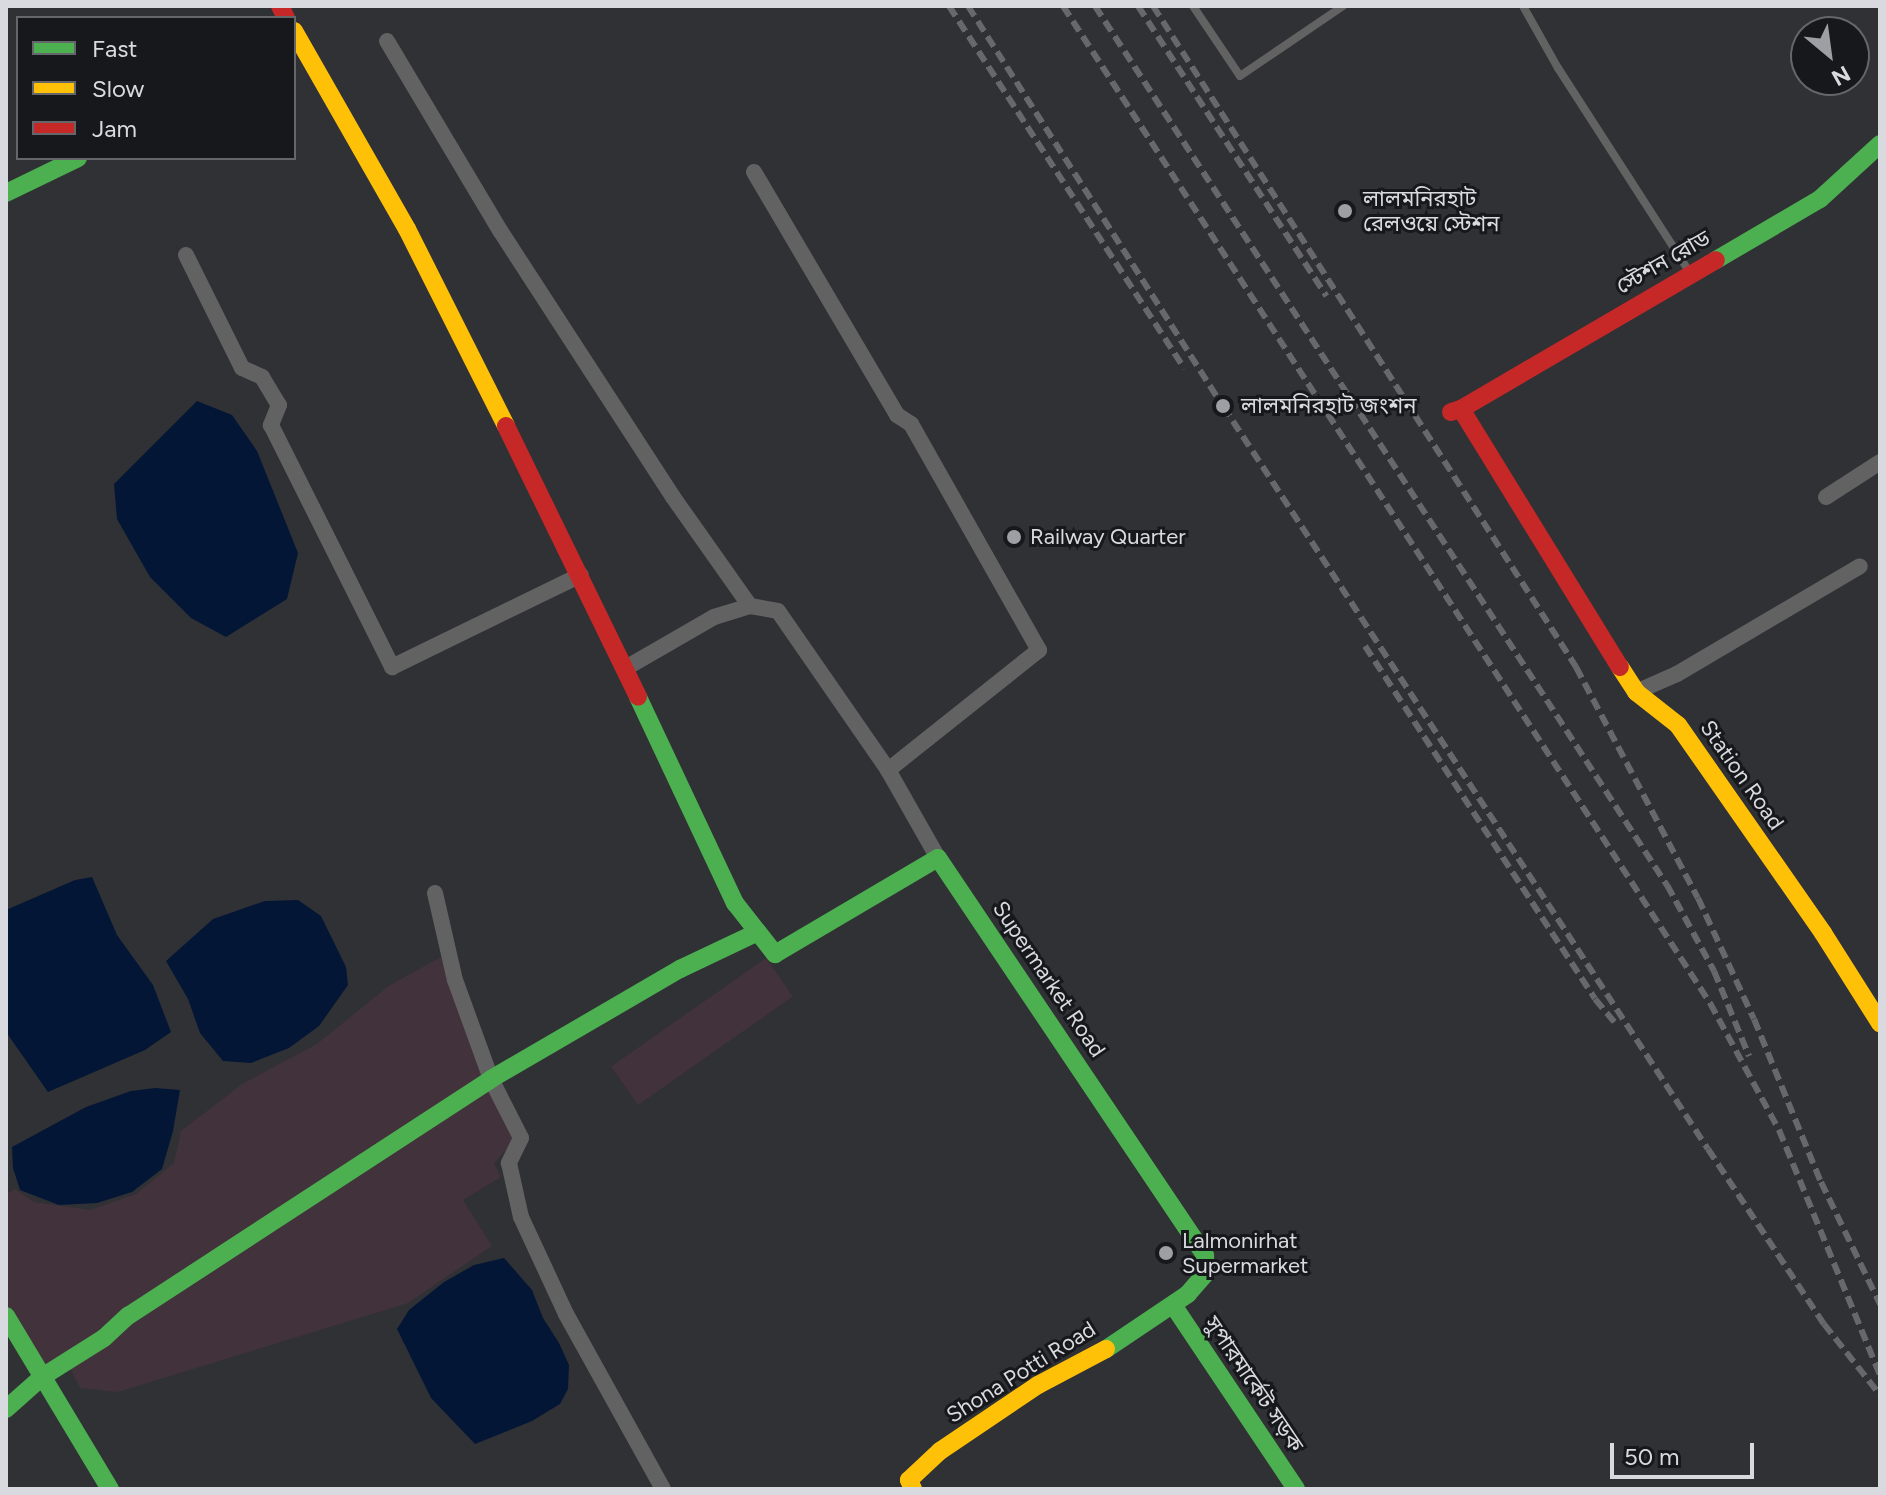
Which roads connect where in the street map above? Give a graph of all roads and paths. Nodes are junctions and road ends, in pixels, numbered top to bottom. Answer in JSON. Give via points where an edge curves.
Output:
{"nodes":[{"id":1,"x":1193,"y":6,"type":"edge"},
{"id":2,"x":1343,"y":6,"type":"edge"},
{"id":3,"x":1523,"y":6,"type":"edge"},
{"id":4,"x":387,"y":41,"type":"dead end"},
{"id":5,"x":297,"y":42,"type":"edge"},
{"id":6,"x":1880,"y":144,"type":"edge"},
{"id":7,"x":74,"y":160,"type":"edge"},
{"id":8,"x":754,"y":172,"type":"dead end"},
{"id":9,"x":6,"y":193,"type":"edge"},
{"id":10,"x":186,"y":255,"type":"dead end"},
{"id":11,"x":1690,"y":273,"type":"junction"},
{"id":12,"x":1456,"y":410,"type":"joint"},
{"id":13,"x":1880,"y":462,"type":"edge"},
{"id":14,"x":1826,"y":497,"type":"dead end"},
{"id":15,"x":1860,"y":566,"type":"dead end"},
{"id":16,"x":581,"y":575,"type":"junction"},
{"id":17,"x":750,"y":606,"type":"junction"},
{"id":18,"x":624,"y":669,"type":"junction"},
{"id":19,"x":1636,"y":692,"type":"junction"},
{"id":20,"x":888,"y":770,"type":"junction"},
{"id":21,"x":938,"y":858,"type":"junction"},
{"id":22,"x":435,"y":893,"type":"dead end"},
{"id":23,"x":758,"y":932,"type":"junction"},
{"id":24,"x":1880,"y":1023,"type":"edge"},
{"id":25,"x":491,"y":1079,"type":"junction"},
{"id":26,"x":1173,"y":1305,"type":"junction"},
{"id":27,"x":6,"y":1316,"type":"edge"},
{"id":28,"x":42,"y":1377,"type":"junction"},
{"id":29,"x":6,"y":1409,"type":"edge"},
{"id":30,"x":110,"y":1489,"type":"edge"},
{"id":31,"x":663,"y":1489,"type":"edge"},
{"id":32,"x":913,"y":1489,"type":"edge"},
{"id":33,"x":1296,"y":1489,"type":"edge"}],
"edges":[{"from":1,"to":2,"type":"lane","via":[[1240,76]]},
{"from":3,"to":11,"type":"lane"},
{"from":4,"to":17,"type":"street","via":[[573,344]]},
{"from":5,"to":16,"type":"main road","via":[[407,229]]},
{"from":6,"to":11,"type":"main road","name":"স্টেশন রোড","via":[[1820,199]]},
{"from":7,"to":9,"type":"main road"},
{"from":8,"to":20,"type":"street","via":[[897,415],[911,424],[1039,650]]},
{"from":10,"to":16,"type":"street","via":[[242,368],[262,377],[279,405],[271,425],[392,667]]},
{"from":11,"to":12,"type":"main road","name":"স্টেশন রোড"},
{"from":12,"to":19,"type":"main road","name":"Station Road"},
{"from":13,"to":14,"type":"street"},
{"from":15,"to":19,"type":"street","via":[[1677,674]]},
{"from":16,"to":18,"type":"main road"},
{"from":17,"to":18,"type":"street","via":[[714,617]]},
{"from":17,"to":20,"type":"street","via":[[778,611]]},
{"from":18,"to":23,"type":"main road","via":[[735,903]]},
{"from":19,"to":24,"type":"main road","name":"Station Road","via":[[1678,725]]},
{"from":20,"to":21,"type":"street"},
{"from":21,"to":23,"type":"main road","via":[[775,954]]},
{"from":21,"to":26,"type":"main road","name":"Supermarket Road","via":[[1205,1256],[1206,1273]]},
{"from":22,"to":25,"type":"street","via":[[455,980]]},
{"from":23,"to":25,"type":"main road","via":[[680,969]]},
{"from":25,"to":28,"type":"main road"},
{"from":25,"to":31,"type":"street","via":[[521,1138],[509,1163],[521,1217],[566,1314]]},
{"from":26,"to":32,"type":"main road","name":"Shona Potti Road","via":[[940,1451],[909,1480]]},
{"from":26,"to":33,"type":"main road","name":"সুপারমার্কেট সড়ক"},
{"from":27,"to":28,"type":"main road"},
{"from":28,"to":29,"type":"main road"},
{"from":28,"to":30,"type":"main road"}]}
